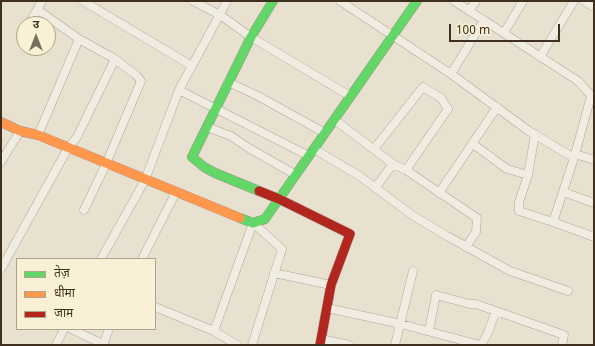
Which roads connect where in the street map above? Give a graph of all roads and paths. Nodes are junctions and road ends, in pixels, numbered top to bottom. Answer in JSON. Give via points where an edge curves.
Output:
{"nodes":[{"id":1,"x":42,"y":1,"type":"edge"},
{"id":2,"x":83,"y":1,"type":"edge"},
{"id":3,"x":193,"y":1,"type":"edge"},
{"id":4,"x":227,"y":1,"type":"edge"},
{"id":5,"x":273,"y":1,"type":"edge"},
{"id":6,"x":340,"y":1,"type":"edge"},
{"id":7,"x":417,"y":1,"type":"edge"},
{"id":8,"x":454,"y":1,"type":"edge"},
{"id":9,"x":476,"y":1,"type":"edge"},
{"id":10,"x":523,"y":1,"type":"edge"},
{"id":11,"x":574,"y":1,"type":"edge"},
{"id":12,"x":584,"y":1,"type":"edge"},
{"id":13,"x":594,"y":7,"type":"edge"},
{"id":14,"x":38,"y":10,"type":"junction"},
{"id":15,"x":469,"y":11,"type":"junction"},
{"id":16,"x":220,"y":15,"type":"junction"},
{"id":17,"x":34,"y":16,"type":"edge"},
{"id":18,"x":484,"y":20,"type":"junction"},
{"id":19,"x":504,"y":33,"type":"junction"},
{"id":20,"x":393,"y":36,"type":"junction"},
{"id":21,"x":251,"y":37,"type":"junction"},
{"id":22,"x":79,"y":39,"type":"junction"},
{"id":23,"x":540,"y":57,"type":"junction"},
{"id":24,"x":115,"y":59,"type":"junction"},
{"id":25,"x":192,"y":66,"type":"junction"},
{"id":26,"x":451,"y":74,"type":"junction"},
{"id":27,"x":228,"y":82,"type":"junction"},
{"id":28,"x":179,"y":90,"type":"junction"},
{"id":29,"x":350,"y":96,"type":"junction"},
{"id":30,"x":592,"y":97,"type":"edge"},
{"id":31,"x":497,"y":107,"type":"junction"},
{"id":32,"x":215,"y":109,"type":"junction"},
{"id":33,"x":335,"y":120,"type":"junction"},
{"id":34,"x":1,"y":122,"type":"edge"},
{"id":35,"x":207,"y":126,"type":"junction"},
{"id":36,"x":20,"y":131,"type":"junction"},
{"id":37,"x":325,"y":133,"type":"junction"},
{"id":38,"x":535,"y":134,"type":"junction"},
{"id":39,"x":38,"y":135,"type":"junction"},
{"id":40,"x":473,"y":144,"type":"junction"},
{"id":41,"x":68,"y":148,"type":"junction"},
{"id":42,"x":374,"y":149,"type":"junction"},
{"id":43,"x":312,"y":152,"type":"junction"},
{"id":44,"x":574,"y":156,"type":"junction"},
{"id":45,"x":594,"y":160,"type":"edge"},
{"id":46,"x":1,"y":162,"type":"edge"},
{"id":47,"x":106,"y":164,"type":"junction"},
{"id":48,"x":393,"y":164,"type":"junction"},
{"id":49,"x":406,"y":170,"type":"junction"},
{"id":50,"x":296,"y":175,"type":"junction"},
{"id":51,"x":528,"y":175,"type":"junction"},
{"id":52,"x":145,"y":180,"type":"junction"},
{"id":53,"x":375,"y":188,"type":"junction"},
{"id":54,"x":176,"y":192,"type":"junction"},
{"id":55,"x":563,"y":192,"type":"junction"},
{"id":56,"x":439,"y":193,"type":"junction"},
{"id":57,"x":279,"y":199,"type":"junction"},
{"id":58,"x":594,"y":203,"type":"edge"},
{"id":59,"x":84,"y":210,"type":"dead end"},
{"id":60,"x":553,"y":222,"type":"junction"},
{"id":61,"x":253,"y":223,"type":"junction"},
{"id":62,"x":594,"y":237,"type":"edge"},
{"id":63,"x":466,"y":247,"type":"junction"},
{"id":64,"x":102,"y":258,"type":"edge"},
{"id":65,"x":143,"y":258,"type":"edge"},
{"id":66,"x":1,"y":269,"type":"edge"},
{"id":67,"x":413,"y":272,"type":"dead end"},
{"id":68,"x":274,"y":273,"type":"junction"},
{"id":69,"x":331,"y":285,"type":"junction"},
{"id":70,"x":568,"y":291,"type":"dead end"},
{"id":71,"x":156,"y":307,"type":"edge"},
{"id":72,"x":327,"y":308,"type":"junction"},
{"id":73,"x":496,"y":311,"type":"junction"},
{"id":74,"x":400,"y":324,"type":"junction"},
{"id":75,"x":64,"y":330,"type":"edge"},
{"id":76,"x":73,"y":330,"type":"edge"},
{"id":77,"x":110,"y":330,"type":"edge"},
{"id":78,"x":214,"y":331,"type":"junction"},
{"id":79,"x":429,"y":331,"type":"junction"},
{"id":80,"x":320,"y":342,"type":"edge"},
{"id":81,"x":56,"y":345,"type":"edge"},
{"id":82,"x":104,"y":345,"type":"edge"},
{"id":83,"x":237,"y":345,"type":"edge"},
{"id":84,"x":252,"y":345,"type":"edge"},
{"id":85,"x":349,"y":345,"type":"edge"},
{"id":86,"x":395,"y":345,"type":"edge"},
{"id":87,"x":481,"y":345,"type":"edge"},
{"id":88,"x":562,"y":345,"type":"edge"}],
"edges":[{"from":1,"to":14,"type":"street"},
{"from":2,"to":25,"type":"street"},
{"from":3,"to":16,"type":"street"},
{"from":4,"to":16,"type":"street"},
{"from":5,"to":21,"type":"street"},
{"from":6,"to":20,"type":"street"},
{"from":7,"to":20,"type":"street"},
{"from":8,"to":15,"type":"street"},
{"from":9,"to":15,"type":"street"},
{"from":10,"to":19,"type":"street"},
{"from":11,"to":23,"type":"street"},
{"from":12,"to":13,"type":"street"},
{"from":14,"to":17,"type":"street"},
{"from":14,"to":22,"type":"street"},
{"from":15,"to":18,"type":"street"},
{"from":16,"to":21,"type":"street"},
{"from":16,"to":25,"type":"street"},
{"from":18,"to":19,"type":"street"},
{"from":18,"to":26,"type":"street"},
{"from":19,"to":23,"type":"street"},
{"from":20,"to":26,"type":"street"},
{"from":20,"to":29,"type":"street"},
{"from":21,"to":27,"type":"street"},
{"from":21,"to":29,"type":"street"},
{"from":22,"to":24,"type":"street"},
{"from":22,"to":39,"type":"street"},
{"from":23,"to":30,"type":"street","via":[[578,81]]},
{"from":24,"to":41,"type":"street","via":[[77,138]]},
{"from":24,"to":47,"type":"street","via":[[141,81]]},
{"from":25,"to":28,"type":"street"},
{"from":26,"to":31,"type":"street"},
{"from":27,"to":32,"type":"street"},
{"from":27,"to":37,"type":"street"},
{"from":28,"to":32,"type":"street"},
{"from":28,"to":52,"type":"street"},
{"from":29,"to":33,"type":"street"},
{"from":30,"to":44,"type":"street"},
{"from":31,"to":38,"type":"street"},
{"from":31,"to":40,"type":"street"},
{"from":32,"to":35,"type":"street"},
{"from":32,"to":43,"type":"street"},
{"from":33,"to":37,"type":"street"},
{"from":33,"to":42,"type":"street"},
{"from":34,"to":36,"type":"street"},
{"from":35,"to":50,"type":"street","via":[[231,136]]},
{"from":35,"to":57,"type":"street","via":[[192,157],[215,173]]},
{"from":36,"to":39,"type":"street"},
{"from":36,"to":46,"type":"street"},
{"from":37,"to":43,"type":"street"},
{"from":38,"to":44,"type":"street"},
{"from":38,"to":51,"type":"street"},
{"from":39,"to":41,"type":"street"},
{"from":40,"to":51,"type":"street","via":[[508,169]]},
{"from":40,"to":56,"type":"street"},
{"from":41,"to":47,"type":"street"},
{"from":41,"to":66,"type":"street"},
{"from":42,"to":48,"type":"street"},
{"from":42,"to":49,"type":"street","via":[[423,87],[440,98],[448,109]]},
{"from":43,"to":50,"type":"street"},
{"from":43,"to":53,"type":"street"},
{"from":44,"to":45,"type":"street"},
{"from":44,"to":55,"type":"street"},
{"from":47,"to":52,"type":"street"},
{"from":47,"to":59,"type":"street"},
{"from":48,"to":49,"type":"street"},
{"from":48,"to":53,"type":"street"},
{"from":49,"to":56,"type":"street"},
{"from":50,"to":57,"type":"street"},
{"from":51,"to":60,"type":"street","via":[[519,210]]},
{"from":52,"to":54,"type":"street"},
{"from":52,"to":64,"type":"street"},
{"from":53,"to":63,"type":"street","via":[[412,215]]},
{"from":54,"to":61,"type":"street"},
{"from":54,"to":65,"type":"street"},
{"from":55,"to":58,"type":"street"},
{"from":55,"to":60,"type":"street"},
{"from":56,"to":63,"type":"street","via":[[477,218],[476,232]]},
{"from":57,"to":61,"type":"street","via":[[265,219]]},
{"from":57,"to":69,"type":"street","via":[[350,234]]},
{"from":60,"to":62,"type":"street"},
{"from":61,"to":68,"type":"street","via":[[282,249]]},
{"from":61,"to":78,"type":"street"},
{"from":63,"to":70,"type":"street","via":[[510,271]]},
{"from":67,"to":74,"type":"street"},
{"from":68,"to":69,"type":"street"},
{"from":68,"to":84,"type":"street"},
{"from":69,"to":72,"type":"street"},
{"from":71,"to":78,"type":"street"},
{"from":72,"to":74,"type":"street"},
{"from":72,"to":80,"type":"street"},
{"from":73,"to":79,"type":"street","via":[[436,295]]},
{"from":73,"to":87,"type":"street","via":[[488,335]]},
{"from":73,"to":88,"type":"street","via":[[564,335]]},
{"from":74,"to":79,"type":"street"},
{"from":74,"to":86,"type":"street"},
{"from":75,"to":81,"type":"street"},
{"from":76,"to":82,"type":"street"},
{"from":77,"to":82,"type":"street"},
{"from":78,"to":83,"type":"street"},
{"from":79,"to":87,"type":"street"},
{"from":80,"to":85,"type":"street"}]}
